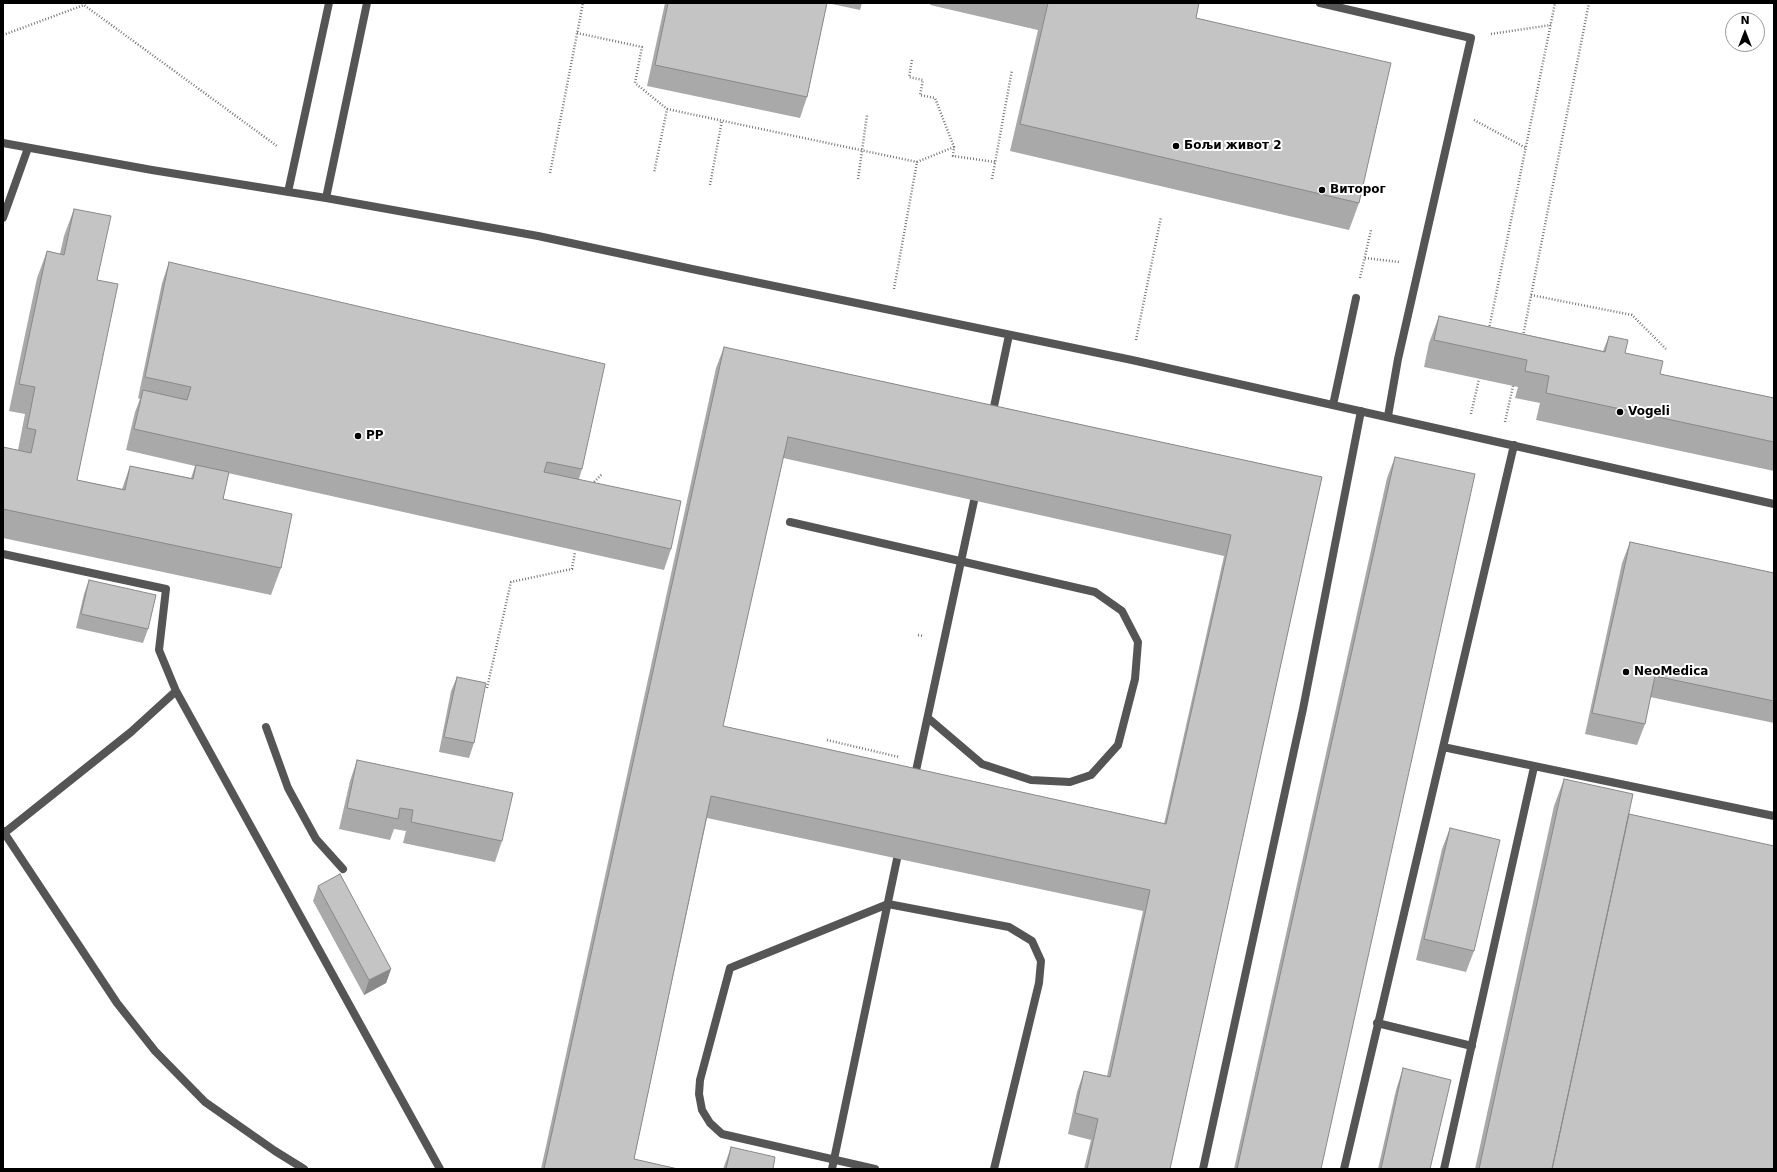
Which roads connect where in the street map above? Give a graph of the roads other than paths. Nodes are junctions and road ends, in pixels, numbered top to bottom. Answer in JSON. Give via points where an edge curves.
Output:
{"nodes":[{"id":1,"x":329,"y":3,"type":"edge"},
{"id":2,"x":367,"y":3,"type":"edge"},
{"id":3,"x":1320,"y":3,"type":"edge"},
{"id":4,"x":3,"y":143,"type":"edge"},
{"id":5,"x":28,"y":148,"type":"junction"},
{"id":6,"x":288,"y":192,"type":"junction"},
{"id":7,"x":326,"y":198,"type":"junction"},
{"id":8,"x":3,"y":218,"type":"edge"},
{"id":9,"x":1356,"y":298,"type":"road end"},
{"id":10,"x":1009,"y":335,"type":"junction"},
{"id":11,"x":1333,"y":405,"type":"junction"},
{"id":12,"x":1362,"y":411,"type":"junction"},
{"id":13,"x":1388,"y":416,"type":"junction"},
{"id":14,"x":990,"y":423,"type":"edge"},
{"id":15,"x":1514,"y":445,"type":"junction"},
{"id":16,"x":974,"y":501,"type":"edge"},
{"id":17,"x":1774,"y":504,"type":"edge"},
{"id":18,"x":790,"y":522,"type":"dead end"},
{"id":19,"x":3,"y":554,"type":"edge"},
{"id":20,"x":961,"y":562,"type":"junction"},
{"id":21,"x":176,"y":691,"type":"junction"},
{"id":22,"x":928,"y":718,"type":"junction"},
{"id":23,"x":266,"y":727,"type":"dead end"},
{"id":24,"x":1443,"y":747,"type":"junction"},
{"id":25,"x":1534,"y":767,"type":"junction"},
{"id":26,"x":912,"y":791,"type":"edge"},
{"id":27,"x":1774,"y":816,"type":"edge"},
{"id":28,"x":3,"y":833,"type":"edge"},
{"id":29,"x":897,"y":859,"type":"edge"},
{"id":30,"x":343,"y":869,"type":"dead end"},
{"id":31,"x":888,"y":904,"type":"junction"},
{"id":32,"x":1377,"y":1023,"type":"junction"},
{"id":33,"x":1472,"y":1046,"type":"junction"},
{"id":34,"x":834,"y":1159,"type":"junction"},
{"id":35,"x":304,"y":1169,"type":"edge"},
{"id":36,"x":440,"y":1169,"type":"edge"},
{"id":37,"x":832,"y":1169,"type":"edge"},
{"id":38,"x":876,"y":1169,"type":"edge"},
{"id":39,"x":994,"y":1169,"type":"edge"},
{"id":40,"x":1203,"y":1169,"type":"edge"},
{"id":41,"x":1344,"y":1169,"type":"edge"},
{"id":42,"x":1444,"y":1169,"type":"edge"}],
"edges":[{"from":1,"to":6,"type":"lane"},
{"from":2,"to":7,"type":"lane"},
{"from":3,"to":13,"type":"lane","via":[[1471,38],[1398,359]]},
{"from":4,"to":5,"type":"lane"},
{"from":5,"to":6,"type":"lane"},
{"from":5,"to":8,"type":"lane"},
{"from":6,"to":7,"type":"lane"},
{"from":7,"to":10,"type":"lane","via":[[538,236]]},
{"from":9,"to":11,"type":"lane"},
{"from":10,"to":11,"type":"lane"},
{"from":10,"to":14,"type":"lane"},
{"from":11,"to":12,"type":"lane"},
{"from":12,"to":13,"type":"lane"},
{"from":12,"to":40,"type":"lane","via":[[1303,708]]},
{"from":13,"to":15,"type":"lane"},
{"from":15,"to":17,"type":"lane"},
{"from":15,"to":24,"type":"lane"},
{"from":16,"to":20,"type":"lane"},
{"from":18,"to":20,"type":"lane"},
{"from":19,"to":21,"type":"lane","via":[[166,588],[159,650]]},
{"from":20,"to":22,"type":"lane"},
{"from":20,"to":22,"type":"lane","via":[[1096,592],[1122,611],[1138,642],[1135,680],[1118,745],[1091,775],[1070,782],[1031,780],[982,764]]},
{"from":21,"to":28,"type":"lane","via":[[131,732]]},
{"from":21,"to":36,"type":"lane"},
{"from":22,"to":26,"type":"lane"},
{"from":23,"to":30,"type":"lane","via":[[288,788],[316,839]]},
{"from":24,"to":25,"type":"lane"},
{"from":24,"to":32,"type":"lane"},
{"from":25,"to":27,"type":"lane"},
{"from":25,"to":33,"type":"lane"},
{"from":28,"to":35,"type":"lane","via":[[113,997],[155,1051],[205,1102]]},
{"from":29,"to":31,"type":"lane"},
{"from":31,"to":34,"type":"lane"},
{"from":31,"to":34,"type":"lane","via":[[730,968],[700,1080],[702,1110],[710,1123],[722,1134]]},
{"from":31,"to":39,"type":"lane","via":[[1009,927],[1032,941],[1041,961],[1039,984]]},
{"from":32,"to":33,"type":"lane"},
{"from":32,"to":41,"type":"lane"},
{"from":33,"to":42,"type":"lane"},
{"from":34,"to":37,"type":"lane"},
{"from":34,"to":38,"type":"lane"}]}
